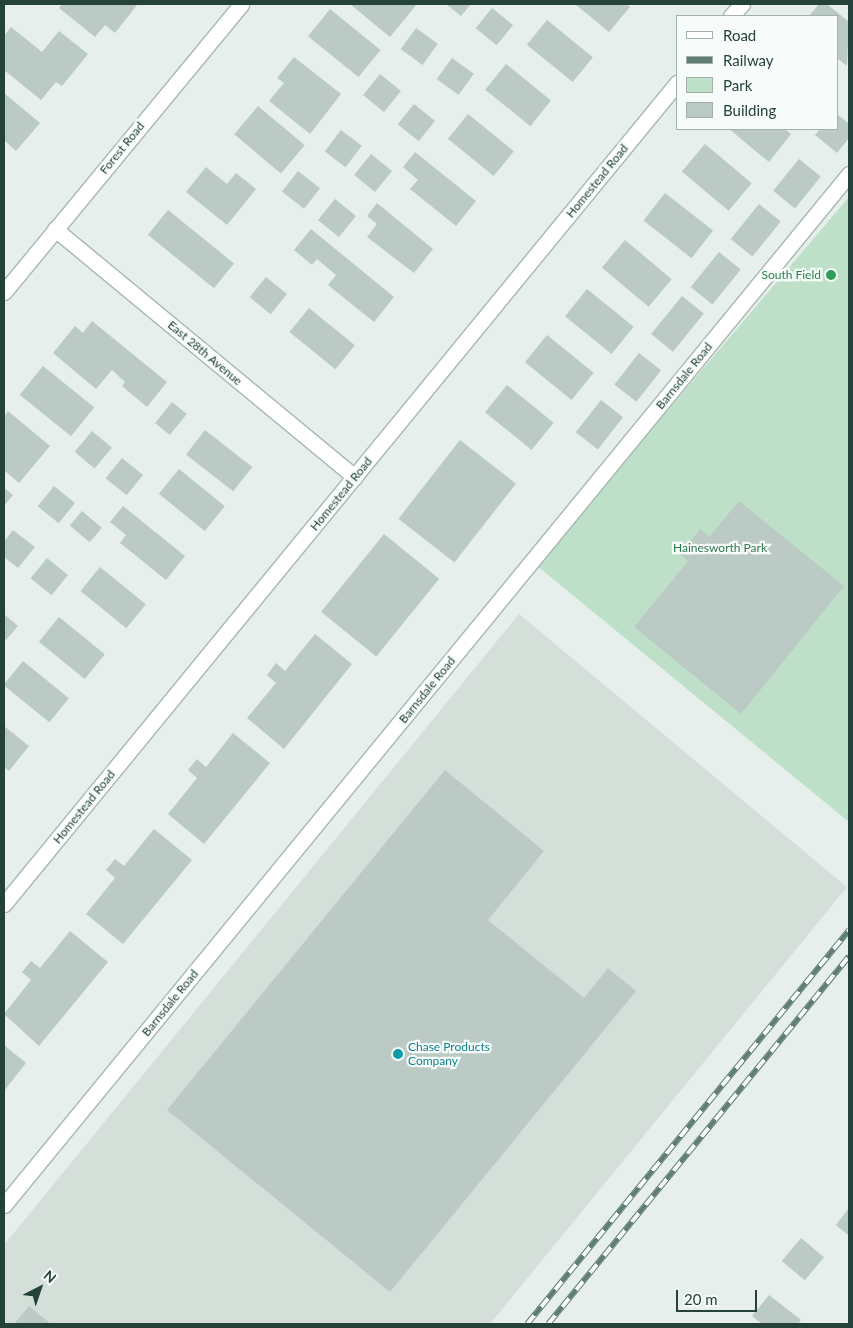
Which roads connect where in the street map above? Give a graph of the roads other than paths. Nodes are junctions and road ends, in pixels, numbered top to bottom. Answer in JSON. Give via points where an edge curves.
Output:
{"nodes":[{"id":1,"x":241,"y":4,"type":"edge"},
{"id":2,"x":742,"y":4,"type":"edge"},
{"id":3,"x":733,"y":15,"type":"edge"},
{"id":4,"x":676,"y":84,"type":"edge"},
{"id":5,"x":849,"y":174,"type":"edge"},
{"id":6,"x":55,"y":229,"type":"junction"},
{"id":7,"x":4,"y":292,"type":"edge"},
{"id":8,"x":355,"y":477,"type":"junction"},
{"id":9,"x":4,"y":904,"type":"edge"},
{"id":10,"x":4,"y":1205,"type":"edge"}],
"edges":[{"from":1,"to":6,"type":"street","name":"Forest Road"},
{"from":2,"to":3,"type":"street"},
{"from":4,"to":8,"type":"street","name":"Homestead Road"},
{"from":5,"to":10,"type":"street","name":"Barnsdale Road"},
{"from":6,"to":7,"type":"street","name":"Forest Road"},
{"from":6,"to":8,"type":"street","name":"East 28th Avenue"},
{"from":8,"to":9,"type":"street","name":"Homestead Road"}]}
